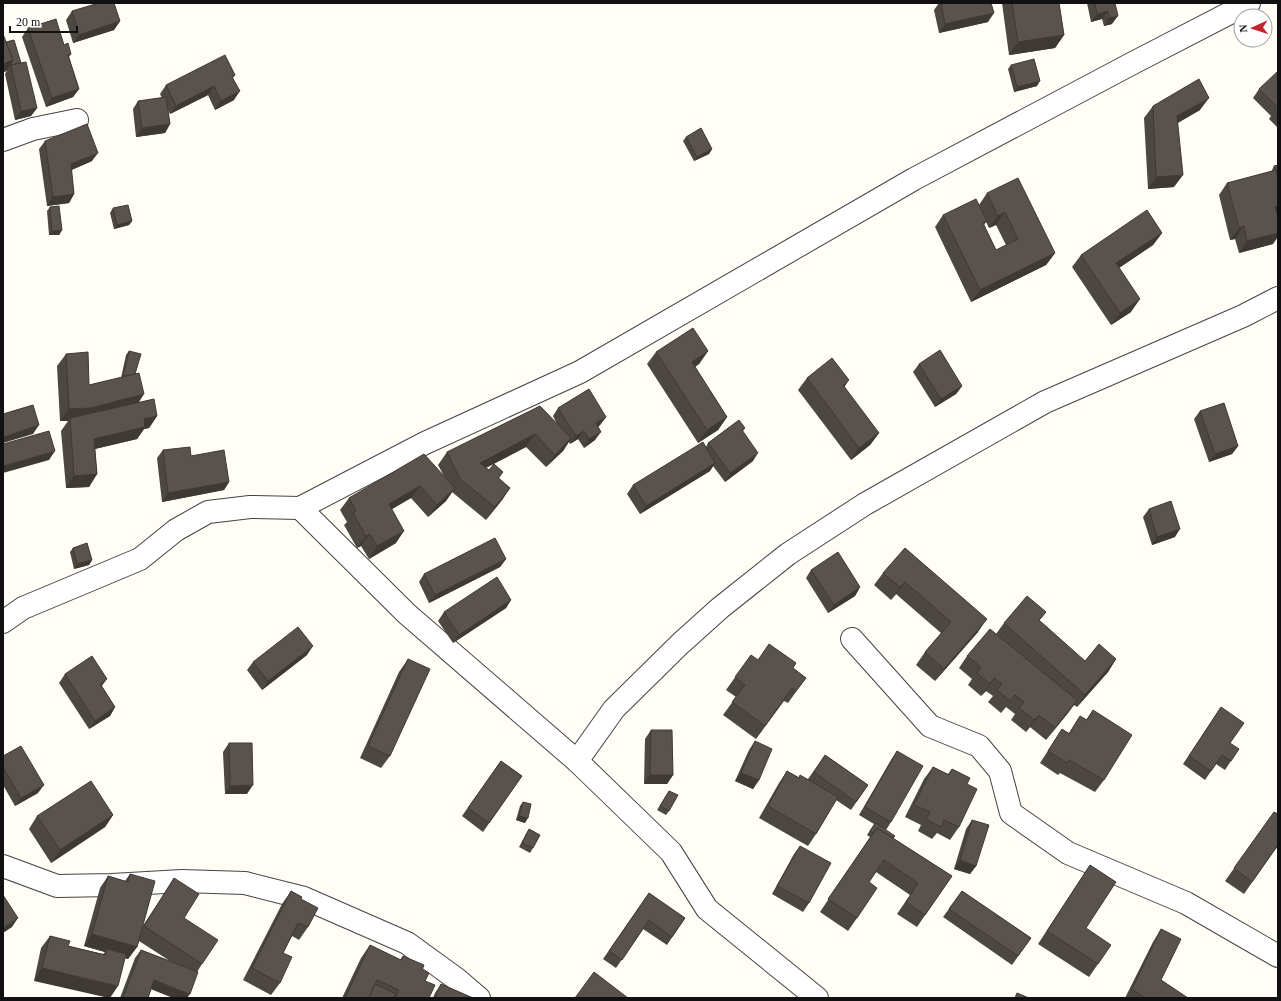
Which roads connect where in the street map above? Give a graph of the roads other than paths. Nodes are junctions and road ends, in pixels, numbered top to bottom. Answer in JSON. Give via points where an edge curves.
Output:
{"nodes":[{"id":1,"x":1249,"y":3,"type":"edge"},
{"id":2,"x":77,"y":120,"type":"dead end"},
{"id":3,"x":3,"y":140,"type":"edge"},
{"id":4,"x":1278,"y":298,"type":"edge"},
{"id":5,"x":300,"y":508,"type":"junction"},
{"id":6,"x":3,"y":622,"type":"edge"},
{"id":7,"x":852,"y":639,"type":"dead end"},
{"id":8,"x":576,"y":761,"type":"junction"},
{"id":9,"x":3,"y":866,"type":"edge"},
{"id":10,"x":1278,"y":956,"type":"edge"},
{"id":11,"x":478,"y":998,"type":"edge"},
{"id":12,"x":817,"y":998,"type":"edge"}],
"edges":[{"from":1,"to":5,"type":"street","via":[[914,179],[580,372],[426,443]]},
{"from":2,"to":3,"type":"street","via":[[33,129]]},
{"from":4,"to":8,"type":"street","via":[[1243,316],[1045,402],[865,504],[801,545],[720,608],[680,644],[614,708]]},
{"from":5,"to":6,"type":"street","via":[[250,506],[208,512],[176,530],[140,559],[23,608]]},
{"from":5,"to":8,"type":"street","via":[[406,614]]},
{"from":7,"to":10,"type":"street","via":[[930,726],[978,746],[1000,771],[1011,813],[1068,853],[1186,903]]},
{"from":8,"to":12,"type":"street","via":[[671,852],[707,909]]},
{"from":9,"to":11,"type":"street","via":[[57,886],[182,881],[245,883],[304,898],[407,943]]}]}
